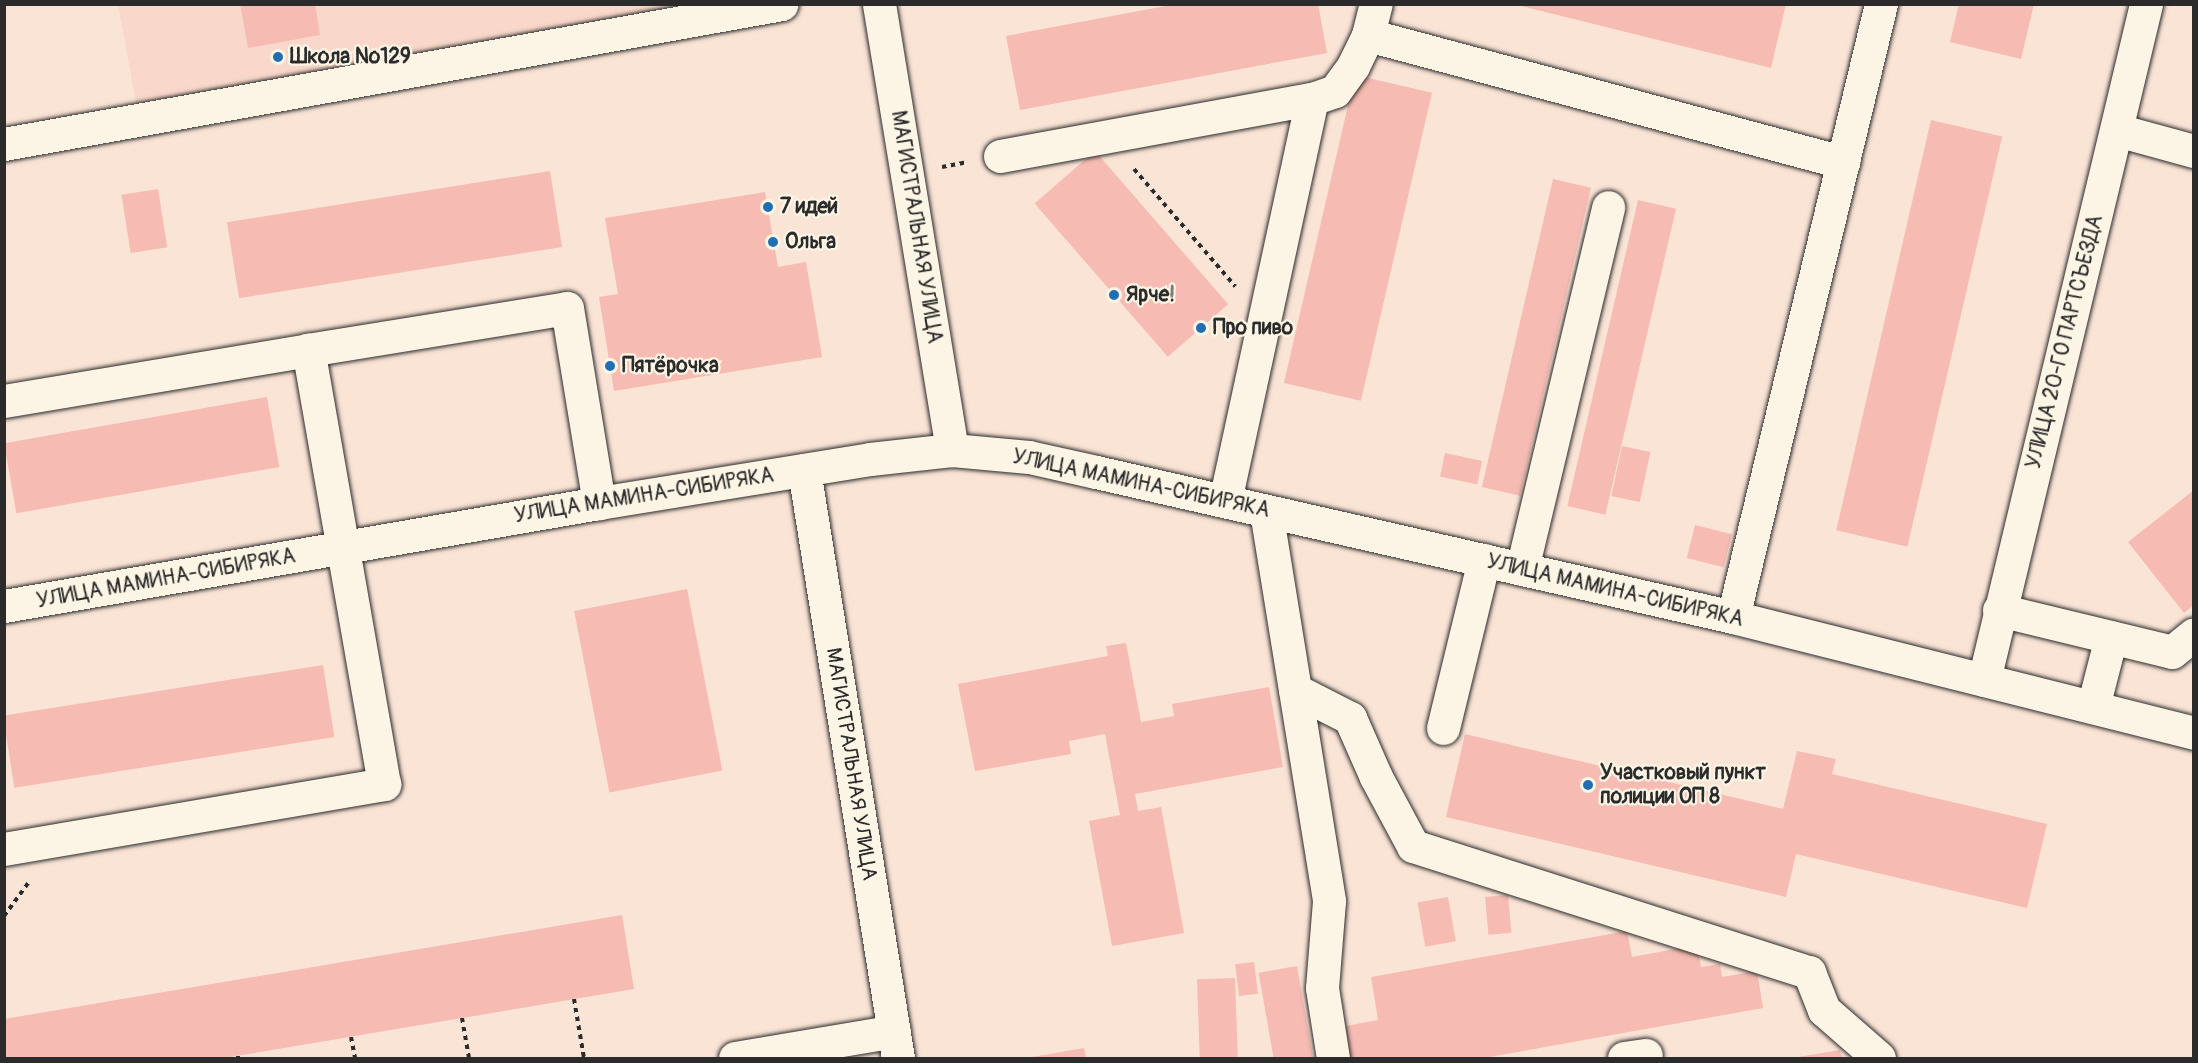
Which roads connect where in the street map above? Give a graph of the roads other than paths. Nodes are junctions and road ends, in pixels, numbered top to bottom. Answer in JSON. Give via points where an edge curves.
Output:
{"nodes":[{"id":1,"x":782,"y":4,"type":"edge"},
{"id":2,"x":879,"y":4,"type":"edge"},
{"id":3,"x":1881,"y":4,"type":"edge"},
{"id":4,"x":2146,"y":4,"type":"edge"},
{"id":5,"x":1372,"y":20,"type":"edge"},
{"id":6,"x":1312,"y":99,"type":"junction"},
{"id":7,"x":2117,"y":130,"type":"junction"},
{"id":8,"x":4,"y":144,"type":"edge"},
{"id":9,"x":2193,"y":151,"type":"edge"},
{"id":10,"x":1000,"y":156,"type":"road end"},
{"id":11,"x":1842,"y":162,"type":"junction"},
{"id":12,"x":1608,"y":207,"type":"dead end"},
{"id":13,"x":308,"y":350,"type":"junction"},
{"id":14,"x":4,"y":401,"type":"edge"},
{"id":15,"x":952,"y":450,"type":"junction"},
{"id":16,"x":804,"y":470,"type":"junction"},
{"id":17,"x":1225,"y":501,"type":"junction"},
{"id":18,"x":599,"y":503,"type":"junction"},
{"id":19,"x":1266,"y":511,"type":"junction"},
{"id":20,"x":345,"y":548,"type":"junction"},
{"id":21,"x":1484,"y":560,"type":"junction"},
{"id":22,"x":1522,"y":569,"type":"junction"},
{"id":23,"x":4,"y":606,"type":"edge"},
{"id":24,"x":1999,"y":610,"type":"junction"},
{"id":25,"x":1733,"y":617,"type":"junction"},
{"id":26,"x":2193,"y":634,"type":"edge"},
{"id":27,"x":2111,"y":637,"type":"junction"},
{"id":28,"x":1984,"y":680,"type":"junction"},
{"id":29,"x":1295,"y":690,"type":"junction"},
{"id":30,"x":2093,"y":707,"type":"junction"},
{"id":31,"x":1443,"y":728,"type":"dead end"},
{"id":32,"x":2193,"y":733,"type":"edge"},
{"id":33,"x":4,"y":849,"type":"edge"},
{"id":34,"x":896,"y":1045,"type":"edge"},
{"id":35,"x":735,"y":1059,"type":"edge"},
{"id":36,"x":1333,"y":1059,"type":"edge"},
{"id":37,"x":1880,"y":1059,"type":"edge"}],
"edges":[{"from":1,"to":8,"type":"street"},
{"from":2,"to":15,"type":"street","name":"МАГИСТРАЛЬНАЯ УЛИЦА"},
{"from":3,"to":11,"type":"street"},
{"from":4,"to":7,"type":"street","name":"УЛИЦА 20-ГО ПАРТСЪЕЗДА"},
{"from":5,"to":6,"type":"street","via":[[1353,66],[1335,91]]},
{"from":5,"to":11,"type":"street"},
{"from":6,"to":10,"type":"street"},
{"from":6,"to":17,"type":"street"},
{"from":7,"to":9,"type":"street"},
{"from":7,"to":24,"type":"street","name":"УЛИЦА 20-ГО ПАРТСЪЕЗДА"},
{"from":11,"to":25,"type":"street"},
{"from":12,"to":22,"type":"street"},
{"from":13,"to":14,"type":"street"},
{"from":13,"to":18,"type":"street","via":[[567,308]]},
{"from":13,"to":20,"type":"street"},
{"from":15,"to":16,"type":"street","name":"УЛИЦА МАМИНА-СИБИРЯКА"},
{"from":15,"to":17,"type":"street","name":"УЛИЦА МАМИНА-СИБИРЯКА","via":[[1029,457]]},
{"from":16,"to":18,"type":"street","name":"УЛИЦА МАМИНА-СИБИРЯКА"},
{"from":16,"to":34,"type":"street","name":"МАГИСТРАЛЬНАЯ УЛИЦА"},
{"from":17,"to":19,"type":"street","name":"УЛИЦА МАМИНА-СИБИРЯКА"},
{"from":18,"to":20,"type":"street","name":"УЛИЦА МАМИНА-СИБИРЯКА"},
{"from":19,"to":21,"type":"street","name":"УЛИЦА МАМИНА-СИБИРЯКА"},
{"from":19,"to":29,"type":"street"},
{"from":20,"to":23,"type":"street","name":"УЛИЦА МАМИНА-СИБИРЯКА"},
{"from":20,"to":33,"type":"street","via":[[384,784]]},
{"from":21,"to":22,"type":"street","name":"УЛИЦА МАМИНА-СИБИРЯКА"},
{"from":21,"to":31,"type":"street"},
{"from":22,"to":25,"type":"street","name":"УЛИЦА МАМИНА-СИБИРЯКА"},
{"from":24,"to":27,"type":"street"},
{"from":24,"to":28,"type":"street","name":"УЛИЦА 20-ГО ПАРТСЪЕЗДА"},
{"from":25,"to":28,"type":"street","name":"УЛИЦА МАМИНА-СИБИРЯКА"},
{"from":26,"to":27,"type":"street","via":[[2172,652]]},
{"from":27,"to":30,"type":"street"},
{"from":28,"to":30,"type":"street","name":"УЛИЦА МАМИНА-СИБИРЯКА"},
{"from":29,"to":36,"type":"street","via":[[1329,901],[1322,988]]},
{"from":29,"to":37,"type":"street","via":[[1350,718],[1413,846],[1809,972],[1824,1010]]},
{"from":30,"to":32,"type":"street","name":"УЛИЦА МАМИНА-СИБИРЯКА"},
{"from":34,"to":35,"type":"street"}]}
